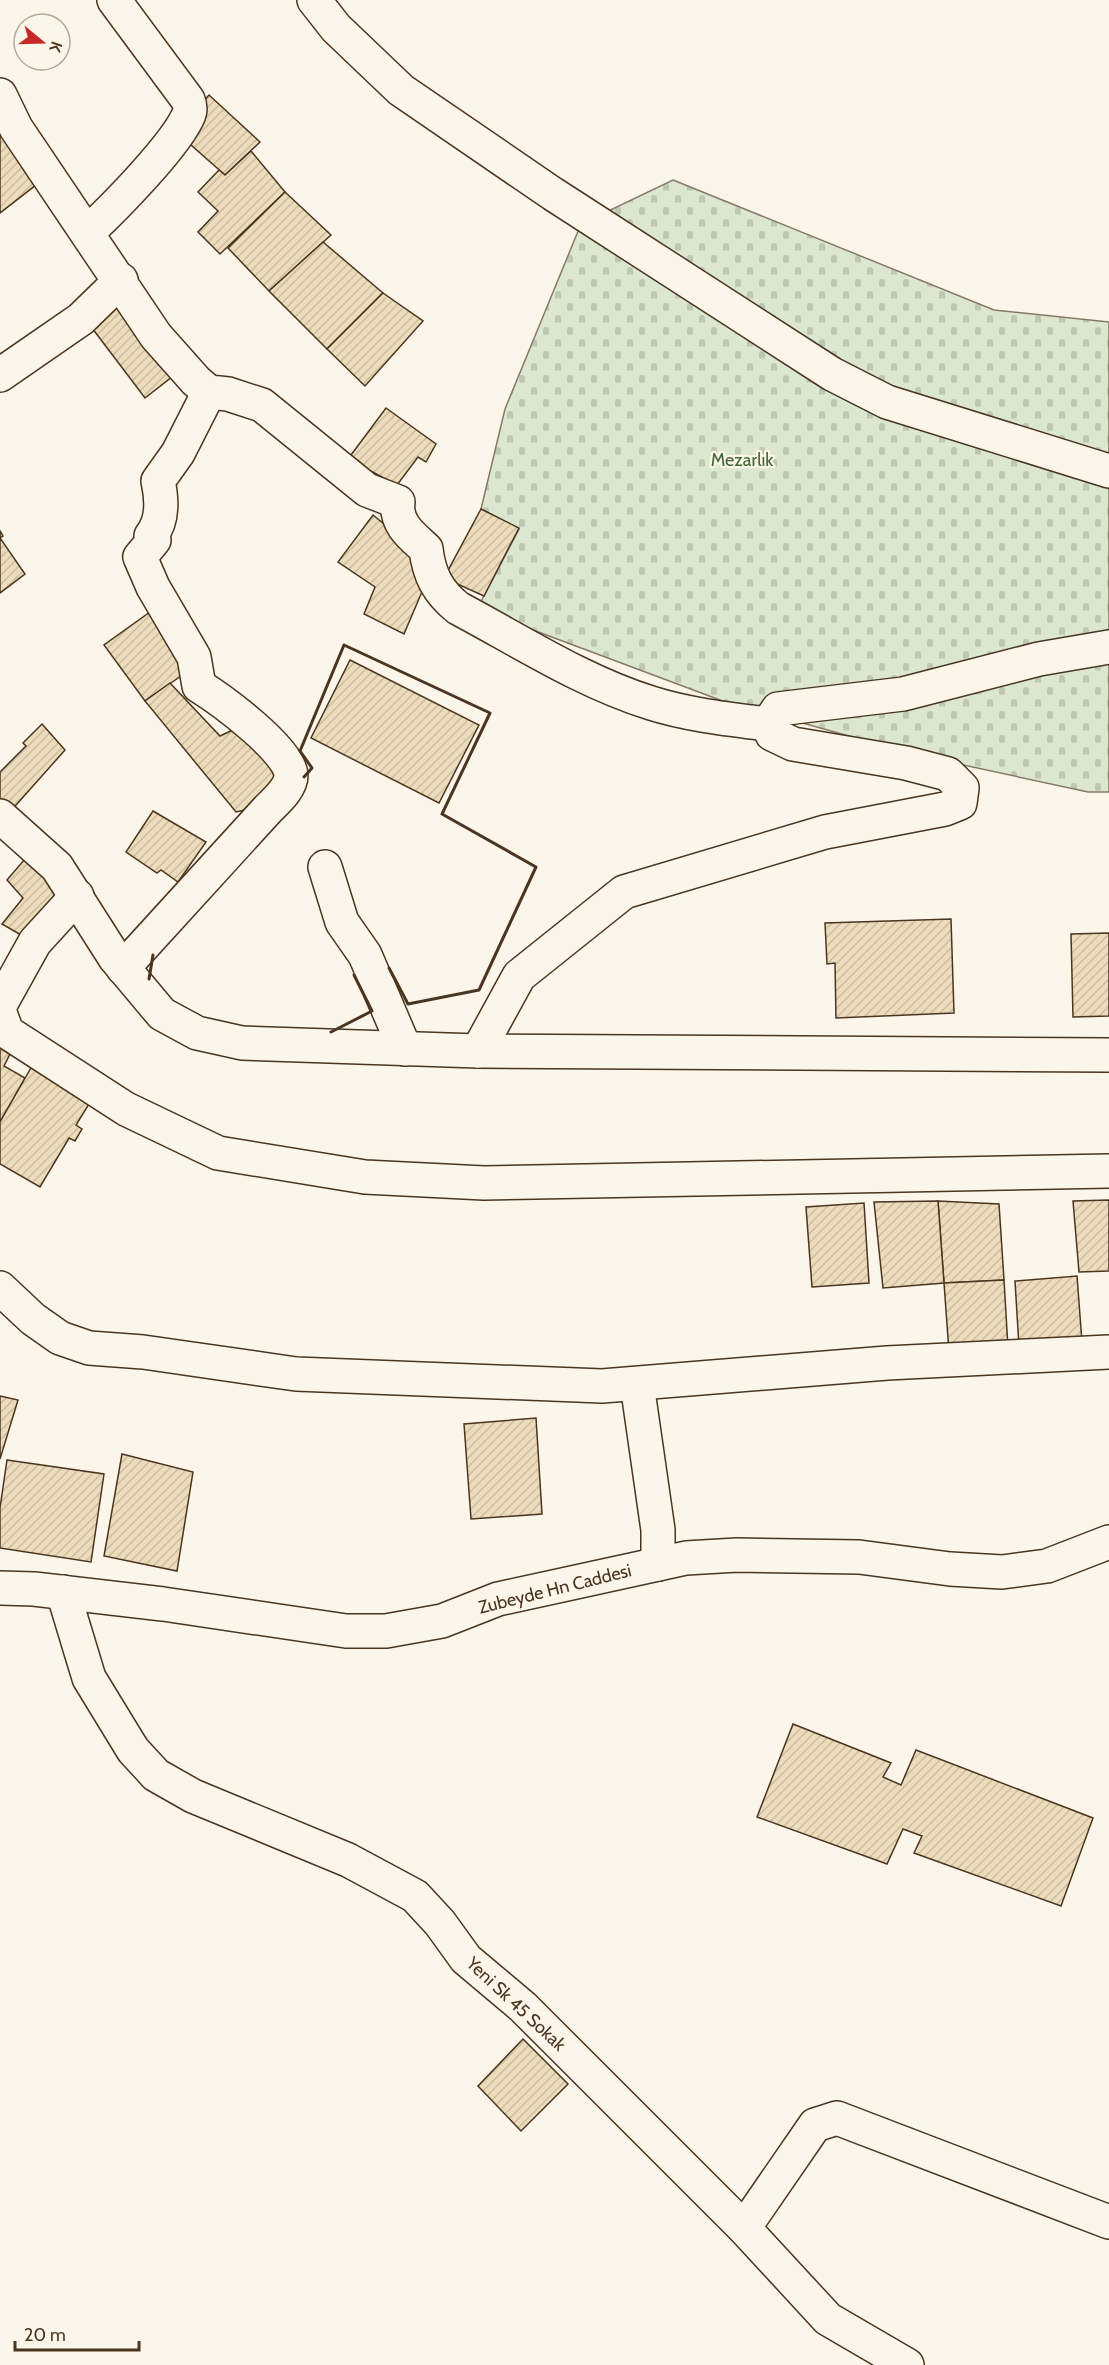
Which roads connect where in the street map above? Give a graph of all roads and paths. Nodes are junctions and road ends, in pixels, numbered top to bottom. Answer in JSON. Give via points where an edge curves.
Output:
{"nodes":[{"id":1,"x":114,"y":0,"type":"edge"},
{"id":2,"x":314,"y":0,"type":"edge"},
{"id":3,"x":0,"y":95,"type":"edge"},
{"id":4,"x":88,"y":232,"type":"junction"},
{"id":5,"x":121,"y":280,"type":"junction"},
{"id":6,"x":0,"y":375,"type":"edge"},
{"id":7,"x":209,"y":392,"type":"junction"},
{"id":8,"x":1109,"y":471,"type":"edge"},
{"id":9,"x":1109,"y":647,"type":"edge"},
{"id":10,"x":768,"y":724,"type":"junction"},
{"id":11,"x":0,"y":816,"type":"edge"},
{"id":12,"x":325,"y":867,"type":"dead end"},
{"id":13,"x":83,"y":906,"type":"junction"},
{"id":14,"x":123,"y":968,"type":"junction"},
{"id":15,"x":2,"y":1016,"type":"edge"},
{"id":16,"x":405,"y":1049,"type":"junction"},
{"id":17,"x":477,"y":1050,"type":"junction"},
{"id":18,"x":1109,"y":1055,"type":"edge"},
{"id":19,"x":1109,"y":1171,"type":"edge"},
{"id":20,"x":6,"y":1305,"type":"edge"},
{"id":21,"x":1109,"y":1352,"type":"edge"},
{"id":22,"x":638,"y":1384,"type":"junction"},
{"id":23,"x":1109,"y":1542,"type":"edge"},
{"id":24,"x":658,"y":1564,"type":"junction"},
{"id":25,"x":0,"y":1588,"type":"edge"},
{"id":26,"x":63,"y":1592,"type":"junction"},
{"id":27,"x":1109,"y":2222,"type":"edge"},
{"id":28,"x":744,"y":2228,"type":"junction"},
{"id":29,"x":907,"y":2365,"type":"edge"}],
"edges":[{"from":1,"to":4,"type":"street","via":[[191,107],[166,147]]},
{"from":2,"to":8,"type":"street","via":[[336,28],[401,90],[572,207],[832,374],[887,402]]},
{"from":3,"to":4,"type":"street","via":[[16,128]]},
{"from":4,"to":5,"type":"street"},
{"from":5,"to":6,"type":"street","via":[[81,319]]},
{"from":5,"to":7,"type":"street","via":[[156,336]]},
{"from":7,"to":10,"type":"street","via":[[262,405],[367,490],[398,502],[403,527],[426,549],[428,566],[441,595],[458,608],[602,684],[650,703],[707,717]]},
{"from":7,"to":14,"type":"street","via":[[158,482],[162,501],[151,536],[154,540],[140,557],[194,657],[199,686],[223,701],[286,759],[291,774],[288,786]]},
{"from":9,"to":10,"type":"street","via":[[1039,659],[903,694],[778,709]]},
{"from":10,"to":17,"type":"street","via":[[772,734],[793,744],[948,774],[962,788],[960,803],[825,832],[624,892],[519,976]]},
{"from":11,"to":13,"type":"street","via":[[57,867]]},
{"from":12,"to":16,"type":"street","via":[[342,922],[365,955]]},
{"from":13,"to":14,"type":"street"},
{"from":13,"to":15,"type":"street","via":[[35,942]]},
{"from":14,"to":16,"type":"street","via":[[162,1014],[197,1033],[242,1044]]},
{"from":15,"to":19,"type":"street","via":[[126,1109],[218,1153],[365,1177],[484,1183]]},
{"from":16,"to":17,"type":"street"},
{"from":17,"to":18,"type":"street"},
{"from":20,"to":22,"type":"street","via":[[60,1338],[89,1348],[296,1374],[485,1383]]},
{"from":21,"to":22,"type":"street","via":[[887,1363]]},
{"from":22,"to":24,"type":"street","via":[[658,1530]]},
{"from":23,"to":24,"type":"street","name":"Zubeyde Hn Caddesi","via":[[1047,1566],[1002,1572],[859,1557],[737,1555]]},
{"from":24,"to":26,"type":"street","name":"Zubeyde Hn Caddesi","via":[[498,1599],[442,1621],[386,1631],[346,1631]]},
{"from":25,"to":26,"type":"street","name":"Zubeyde Hn Caddesi"},
{"from":26,"to":28,"type":"street","name":"Yeni Sk 45 Sokak","via":[[89,1678],[133,1750],[156,1775],[193,1796],[348,1860],[415,1896],[466,1959],[523,2007]]},
{"from":27,"to":28,"type":"street","via":[[837,2118],[815,2125]]},
{"from":28,"to":29,"type":"street","name":"Yeni Sk 45 Sokak","via":[[828,2319]]}]}
